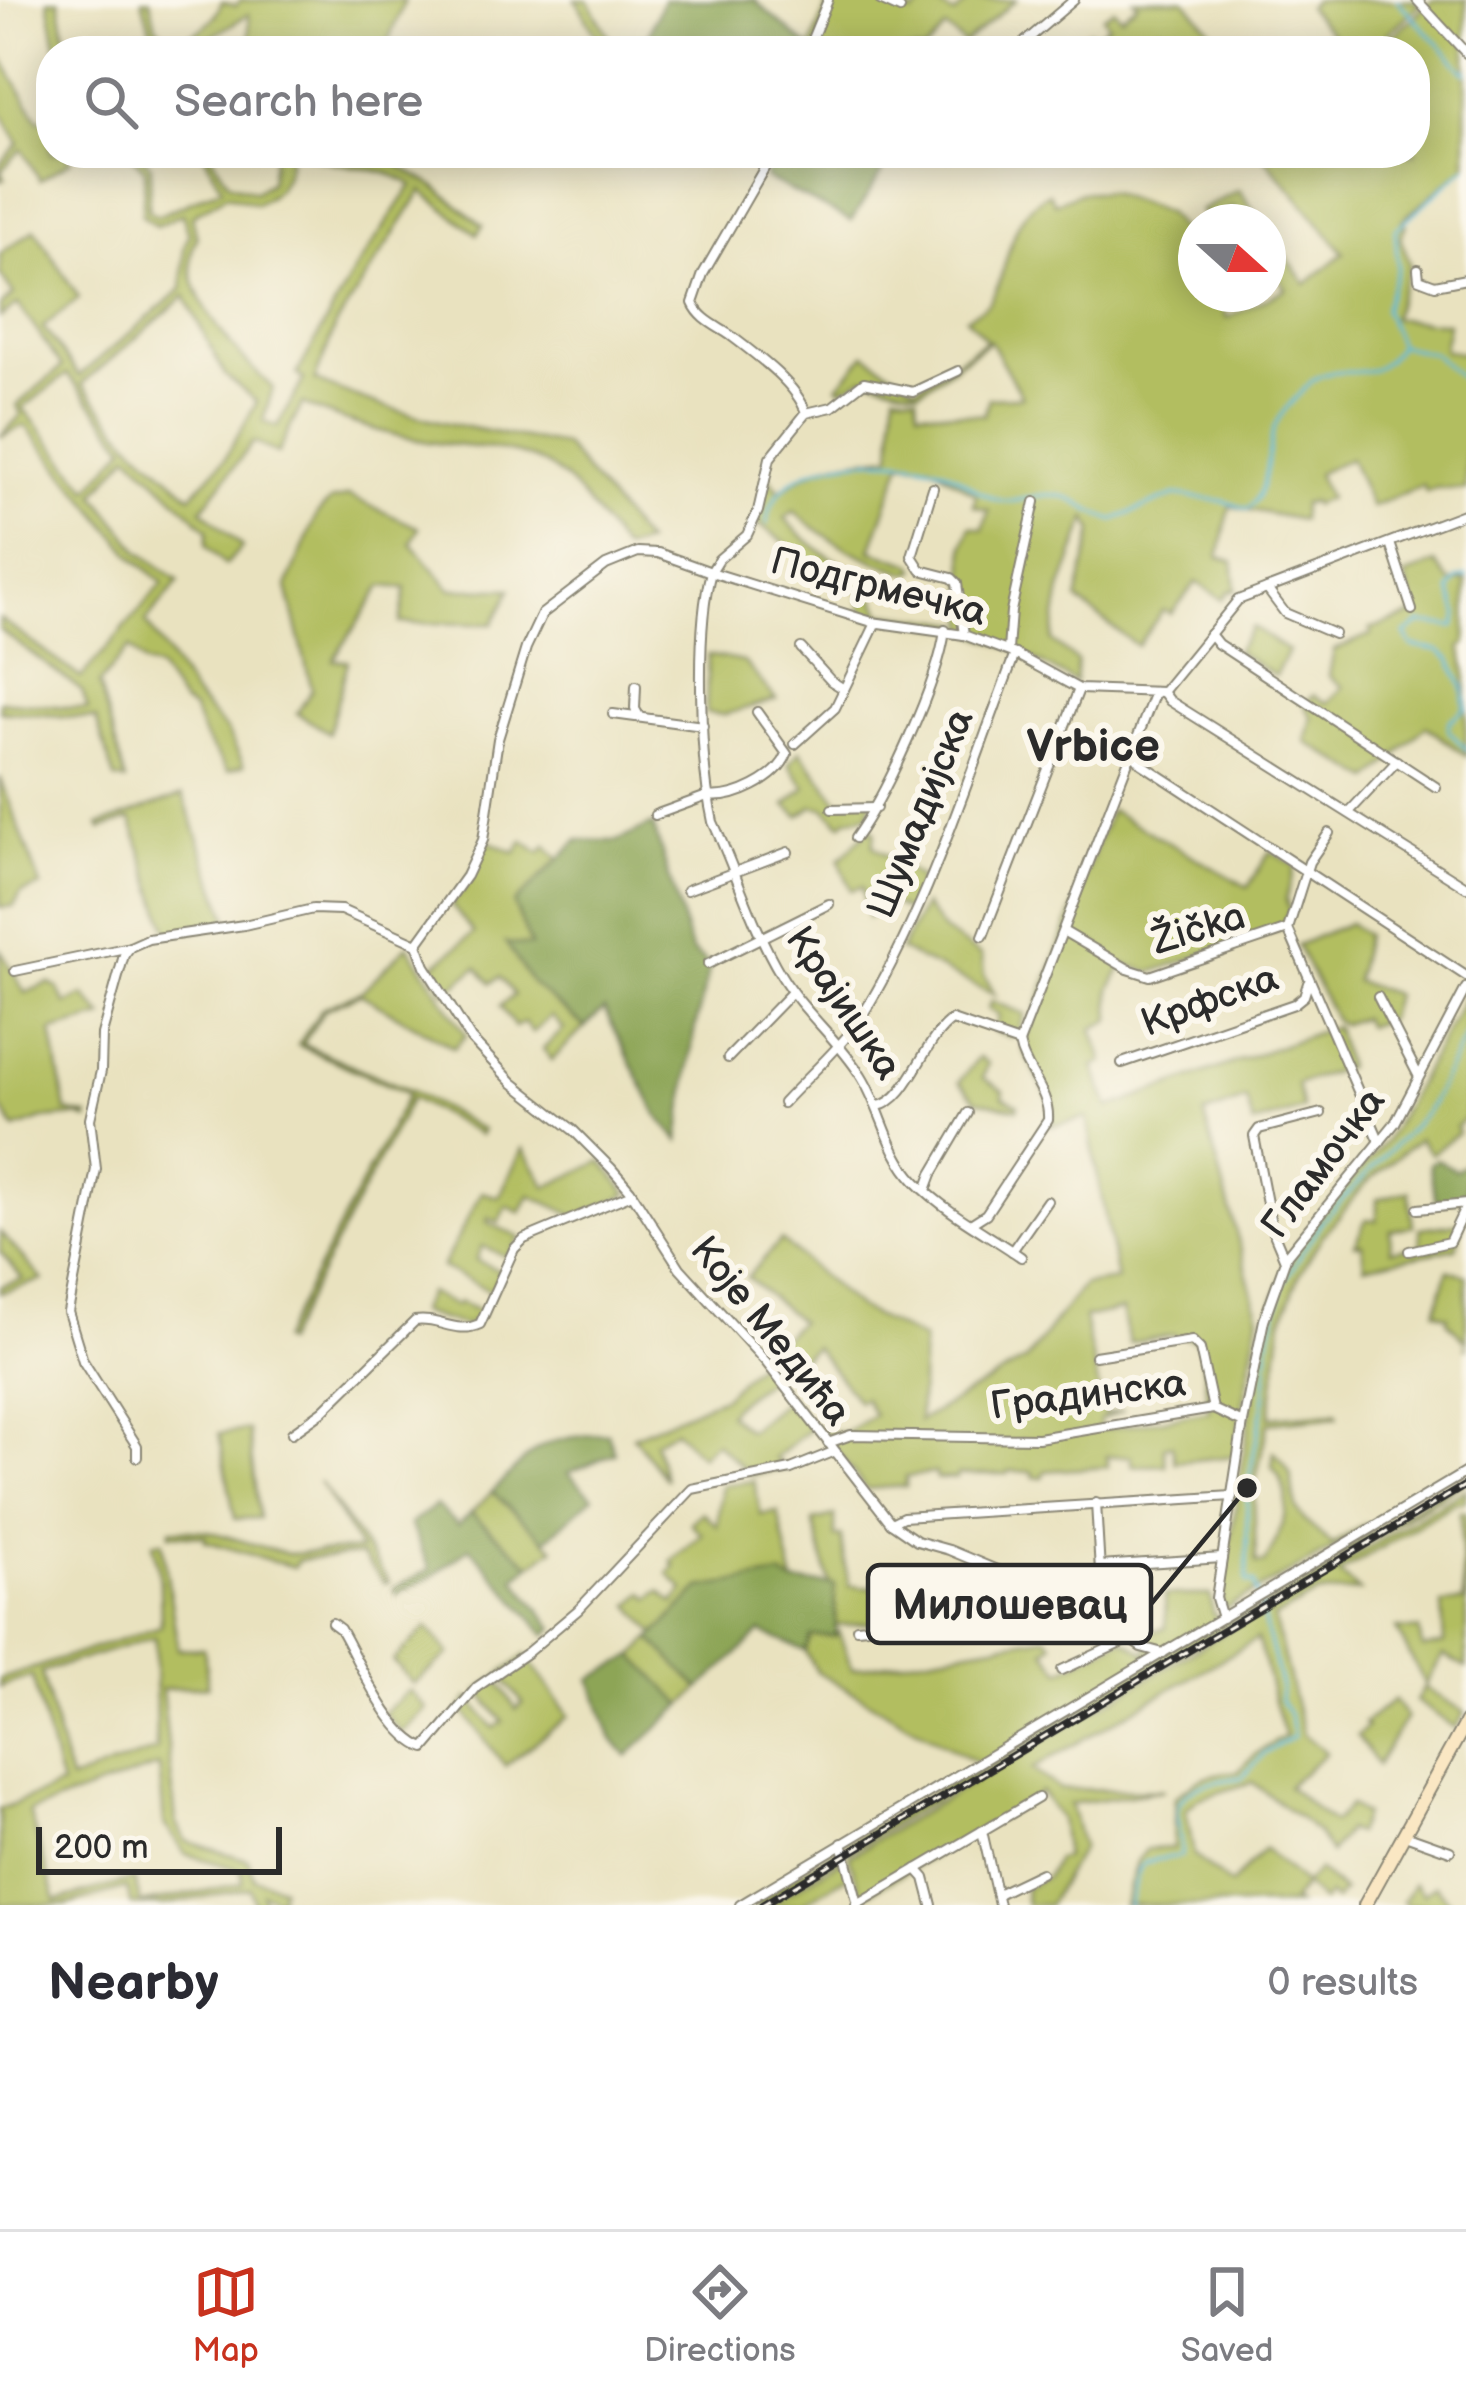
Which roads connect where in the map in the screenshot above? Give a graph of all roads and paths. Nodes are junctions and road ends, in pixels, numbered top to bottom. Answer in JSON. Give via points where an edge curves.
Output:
{"nodes":[{"id":1,"x":828,"y":0,"type":"edge"},
{"id":2,"x":880,"y":0,"type":"edge"},
{"id":3,"x":1074,"y":0,"type":"edge"},
{"id":4,"x":1418,"y":0,"type":"edge"},
{"id":5,"x":900,"y":9,"type":"dead end"},
{"id":6,"x":815,"y":36,"type":"edge"},
{"id":7,"x":1032,"y":36,"type":"edge"},
{"id":8,"x":1466,"y":53,"type":"edge"},
{"id":9,"x":764,"y":168,"type":"edge"},
{"id":10,"x":1418,"y":269,"type":"dead end"},
{"id":11,"x":1466,"y":279,"type":"edge"},
{"id":12,"x":958,"y":371,"type":"dead end"},
{"id":13,"x":806,"y":413,"type":"junction"},
{"id":14,"x":933,"y":488,"type":"dead end"},
{"id":15,"x":1035,"y":502,"type":"dead end"},
{"id":16,"x":1466,"y":513,"type":"edge"},
{"id":17,"x":1390,"y":543,"type":"junction"},
{"id":18,"x":712,"y":572,"type":"junction"},
{"id":19,"x":1267,"y":589,"type":"junction"},
{"id":20,"x":1412,"y":610,"type":"dead end"},
{"id":21,"x":876,"y":623,"type":"junction"},
{"id":22,"x":945,"y":631,"type":"junction"},
{"id":23,"x":964,"y":634,"type":"junction"},
{"id":24,"x":1210,"y":634,"type":"junction"},
{"id":25,"x":1334,"y":634,"type":"dead end"},
{"id":26,"x":802,"y":648,"type":"dead end"},
{"id":27,"x":1012,"y":652,"type":"junction"},
{"id":28,"x":636,"y":686,"type":"dead end"},
{"id":29,"x":844,"y":689,"type":"junction"},
{"id":30,"x":1079,"y":689,"type":"junction"},
{"id":31,"x":1159,"y":692,"type":"junction"},
{"id":32,"x":757,"y":712,"type":"dead end"},
{"id":33,"x":613,"y":714,"type":"dead end"},
{"id":34,"x":639,"y":716,"type":"junction"},
{"id":35,"x":703,"y":727,"type":"junction"},
{"id":36,"x":795,"y":744,"type":"dead end"},
{"id":37,"x":1132,"y":752,"type":"junction"},
{"id":38,"x":1397,"y":761,"type":"junction"},
{"id":39,"x":1436,"y":787,"type":"dead end"},
{"id":40,"x":707,"y":796,"type":"junction"},
{"id":41,"x":877,"y":808,"type":"junction"},
{"id":42,"x":832,"y":809,"type":"dead end"},
{"id":43,"x":1350,"y":811,"type":"junction"},
{"id":44,"x":656,"y":815,"type":"dead end"},
{"id":45,"x":1329,"y":833,"type":"dead end"},
{"id":46,"x":855,"y":838,"type":"dead end"},
{"id":47,"x":788,"y":852,"type":"dead end"},
{"id":48,"x":1306,"y":869,"type":"junction"},
{"id":49,"x":736,"y":874,"type":"junction"},
{"id":50,"x":1466,"y":887,"type":"edge"},
{"id":51,"x":687,"y":890,"type":"dead end"},
{"id":52,"x":829,"y":904,"type":"dead end"},
{"id":53,"x":1288,"y":929,"type":"junction"},
{"id":54,"x":1063,"y":931,"type":"junction"},
{"id":55,"x":983,"y":937,"type":"dead end"},
{"id":56,"x":764,"y":938,"type":"junction"},
{"id":57,"x":417,"y":944,"type":"junction"},
{"id":58,"x":130,"y":947,"type":"junction"},
{"id":59,"x":708,"y":964,"type":"dead end"},
{"id":60,"x":15,"y":971,"type":"dead end"},
{"id":61,"x":1466,"y":976,"type":"edge"},
{"id":62,"x":1308,"y":983,"type":"junction"},
{"id":63,"x":1466,"y":988,"type":"edge"},
{"id":64,"x":792,"y":992,"type":"junction"},
{"id":65,"x":1378,"y":997,"type":"dead end"},
{"id":66,"x":1019,"y":1043,"type":"junction"},
{"id":67,"x":836,"y":1045,"type":"junction"},
{"id":68,"x":728,"y":1058,"type":"dead end"},
{"id":69,"x":1122,"y":1063,"type":"dead end"},
{"id":70,"x":1419,"y":1077,"type":"junction"},
{"id":71,"x":783,"y":1103,"type":"dead end"},
{"id":72,"x":878,"y":1106,"type":"junction"},
{"id":73,"x":968,"y":1113,"type":"dead end"},
{"id":74,"x":1321,"y":1113,"type":"dead end"},
{"id":75,"x":1380,"y":1142,"type":"junction"},
{"id":76,"x":927,"y":1185,"type":"junction"},
{"id":77,"x":632,"y":1194,"type":"junction"},
{"id":78,"x":1048,"y":1201,"type":"dead end"},
{"id":79,"x":1466,"y":1205,"type":"edge"},
{"id":80,"x":1418,"y":1209,"type":"dead end"},
{"id":81,"x":971,"y":1223,"type":"junction"},
{"id":82,"x":1409,"y":1251,"type":"dead end"},
{"id":83,"x":1285,"y":1260,"type":"junction"},
{"id":84,"x":1095,"y":1356,"type":"dead end"},
{"id":85,"x":1213,"y":1409,"type":"junction"},
{"id":86,"x":1243,"y":1423,"type":"junction"},
{"id":87,"x":292,"y":1432,"type":"dead end"},
{"id":88,"x":831,"y":1447,"type":"junction"},
{"id":89,"x":136,"y":1457,"type":"dead end"},
{"id":90,"x":1466,"y":1472,"type":"edge"},
{"id":91,"x":1232,"y":1496,"type":"junction"},
{"id":92,"x":1096,"y":1503,"type":"junction"},
{"id":93,"x":891,"y":1523,"type":"junction"},
{"id":94,"x":1222,"y":1558,"type":"junction"},
{"id":95,"x":1100,"y":1566,"type":"junction"},
{"id":96,"x":1074,"y":1602,"type":"junction"},
{"id":97,"x":1092,"y":1612,"type":"junction"},
{"id":98,"x":1222,"y":1618,"type":"junction"},
{"id":99,"x":332,"y":1623,"type":"dead end"},
{"id":100,"x":857,"y":1628,"type":"dead end"},
{"id":101,"x":1129,"y":1639,"type":"junction"},
{"id":102,"x":1163,"y":1653,"type":"junction"},
{"id":103,"x":1062,"y":1670,"type":"dead end"},
{"id":104,"x":1466,"y":1722,"type":"edge"},
{"id":105,"x":1038,"y":1798,"type":"dead end"},
{"id":106,"x":982,"y":1831,"type":"junction"},
{"id":107,"x":1404,"y":1834,"type":"junction"},
{"id":108,"x":842,"y":1843,"type":"junction"},
{"id":109,"x":1450,"y":1851,"type":"dead end"},
{"id":110,"x":917,"y":1869,"type":"junction"},
{"id":111,"x":1041,"y":1873,"type":"dead end"},
{"id":112,"x":998,"y":1900,"type":"edge"},
{"id":113,"x":740,"y":1905,"type":"edge"},
{"id":114,"x":857,"y":1905,"type":"edge"},
{"id":115,"x":932,"y":1905,"type":"edge"},
{"id":116,"x":1365,"y":1905,"type":"edge"}],
"edges":[{"from":1,"to":6,"type":"street"},
{"from":2,"to":5,"type":"street"},
{"from":3,"to":7,"type":"street"},
{"from":4,"to":8,"type":"street"},
{"from":9,"to":13,"type":"street","via":[[693,302],[791,389]]},
{"from":10,"to":11,"type":"street","via":[[1426,284]]},
{"from":12,"to":13,"type":"street","via":[[913,392],[864,382],[832,407]]},
{"from":13,"to":18,"type":"street","via":[[770,458],[747,536]]},
{"from":14,"to":23,"type":"street","via":[[913,562],[957,583]]},
{"from":15,"to":27,"type":"street","name":"Шумадијска","via":[[1011,611]]},
{"from":16,"to":17,"type":"street"},
{"from":17,"to":19,"type":"street"},
{"from":17,"to":20,"type":"street"},
{"from":18,"to":21,"type":"street","name":"Подгрмечка"},
{"from":18,"to":35,"type":"street","name":"Крајишка"},
{"from":18,"to":57,"type":"street","name":"Подгрмечка","via":[[638,551],[542,614],[498,739],[483,840]]},
{"from":19,"to":24,"type":"street","via":[[1238,600]]},
{"from":19,"to":25,"type":"street","via":[[1285,613]]},
{"from":21,"to":22,"type":"street","name":"Подгрмечка"},
{"from":21,"to":29,"type":"street"},
{"from":22,"to":23,"type":"street","name":"Подгрмечка"},
{"from":22,"to":41,"type":"street"},
{"from":23,"to":27,"type":"street","name":"Подгрмечка"},
{"from":24,"to":31,"type":"street"},
{"from":24,"to":38,"type":"street"},
{"from":26,"to":29,"type":"street"},
{"from":27,"to":30,"type":"street","name":"Подгрмечка"},
{"from":27,"to":67,"type":"street","name":"Шумадијска","via":[[912,917],[856,1026]]},
{"from":28,"to":34,"type":"street"},
{"from":29,"to":36,"type":"street","via":[[836,708]]},
{"from":30,"to":31,"type":"street","name":"Подгрмечка"},
{"from":30,"to":55,"type":"street"},
{"from":31,"to":37,"type":"street"},
{"from":31,"to":43,"type":"street"},
{"from":32,"to":40,"type":"street","via":[[788,754],[780,768],[748,788]]},
{"from":33,"to":34,"type":"street"},
{"from":34,"to":35,"type":"street"},
{"from":35,"to":40,"type":"street","name":"Крајишка"},
{"from":37,"to":48,"type":"street"},
{"from":37,"to":54,"type":"street"},
{"from":38,"to":39,"type":"street"},
{"from":38,"to":43,"type":"street"},
{"from":40,"to":44,"type":"street"},
{"from":40,"to":49,"type":"street","name":"Крајишка"},
{"from":41,"to":42,"type":"street"},
{"from":41,"to":46,"type":"street"},
{"from":43,"to":50,"type":"street"},
{"from":45,"to":48,"type":"street"},
{"from":47,"to":49,"type":"street"},
{"from":48,"to":53,"type":"street"},
{"from":48,"to":61,"type":"street"},
{"from":49,"to":51,"type":"street"},
{"from":49,"to":56,"type":"street","name":"Крајишка"},
{"from":52,"to":56,"type":"street"},
{"from":53,"to":54,"type":"street","name":"Žička","via":[[1156,976]]},
{"from":53,"to":62,"type":"street"},
{"from":54,"to":66,"type":"street"},
{"from":56,"to":59,"type":"street"},
{"from":56,"to":64,"type":"street","name":"Крајишка"},
{"from":57,"to":58,"type":"street","via":[[322,908]]},
{"from":57,"to":77,"type":"street","name":"Које Медића","via":[[471,1039],[592,1147]]},
{"from":58,"to":60,"type":"street"},
{"from":58,"to":89,"type":"street","via":[[102,1034],[90,1126],[96,1169],[68,1312],[76,1346],[137,1446]]},
{"from":62,"to":69,"type":"street","name":"Крфска","via":[[1294,1004]]},
{"from":62,"to":75,"type":"street"},
{"from":63,"to":70,"type":"street","name":"Гламочка"},
{"from":64,"to":67,"type":"street","name":"Крајишка"},
{"from":64,"to":68,"type":"street"},
{"from":65,"to":70,"type":"street","name":"Гламочка"},
{"from":66,"to":72,"type":"street","via":[[952,1020],[895,1098]]},
{"from":66,"to":81,"type":"street","via":[[1049,1112],[999,1197]]},
{"from":67,"to":71,"type":"street","name":"Шумадијска"},
{"from":67,"to":72,"type":"street","name":"Крајишка"},
{"from":70,"to":75,"type":"street","name":"Гламочка"},
{"from":72,"to":76,"type":"street","name":"Крајишка","via":[[888,1141]]},
{"from":73,"to":76,"type":"street"},
{"from":74,"to":83,"type":"street","via":[[1254,1136]]},
{"from":75,"to":83,"type":"street","name":"Гламочка"},
{"from":76,"to":81,"type":"street","name":"Крајишка","via":[[956,1218]]},
{"from":77,"to":87,"type":"street","via":[[524,1239],[480,1324],[462,1330],[415,1321]]},
{"from":77,"to":88,"type":"street","name":"Које Медића","via":[[680,1268]]},
{"from":78,"to":81,"type":"street","name":"Крајишка","via":[[1016,1254]]},
{"from":79,"to":80,"type":"street"},
{"from":79,"to":82,"type":"street","via":[[1449,1242]]},
{"from":83,"to":86,"type":"street","name":"Гламочка"},
{"from":84,"to":85,"type":"street","via":[[1186,1339],[1200,1349]]},
{"from":85,"to":86,"type":"street"},
{"from":85,"to":88,"type":"street","name":"Градинска","via":[[1038,1438],[851,1435]]},
{"from":86,"to":91,"type":"street","name":"Гламочка"},
{"from":88,"to":93,"type":"street","name":"Које Медића"},
{"from":88,"to":99,"type":"street","name":"Градинска","via":[[791,1469],[695,1487],[539,1644],[474,1690],[425,1748],[374,1697]]},
{"from":90,"to":98,"type":"street"},
{"from":91,"to":92,"type":"street"},
{"from":91,"to":94,"type":"street","name":"Гламочка"},
{"from":92,"to":93,"type":"street"},
{"from":92,"to":95,"type":"street"},
{"from":93,"to":96,"type":"street","name":"Које Медића","via":[[917,1541]]},
{"from":94,"to":95,"type":"street"},
{"from":94,"to":98,"type":"street","name":"Гламочка"},
{"from":95,"to":97,"type":"street"},
{"from":96,"to":97,"type":"street","name":"Које Медића"},
{"from":96,"to":100,"type":"street"},
{"from":97,"to":101,"type":"street","name":"Које Медића"},
{"from":98,"to":102,"type":"street"},
{"from":101,"to":102,"type":"street","name":"Које Медића"},
{"from":101,"to":103,"type":"street"},
{"from":102,"to":108,"type":"street"},
{"from":104,"to":107,"type":"street"},
{"from":105,"to":106,"type":"street"},
{"from":106,"to":110,"type":"street"},
{"from":106,"to":112,"type":"street"},
{"from":107,"to":109,"type":"street"},
{"from":107,"to":116,"type":"street"},
{"from":108,"to":113,"type":"street"},
{"from":108,"to":114,"type":"street"},
{"from":110,"to":114,"type":"street"},
{"from":110,"to":115,"type":"street"},
{"from":111,"to":112,"type":"street"}]}
